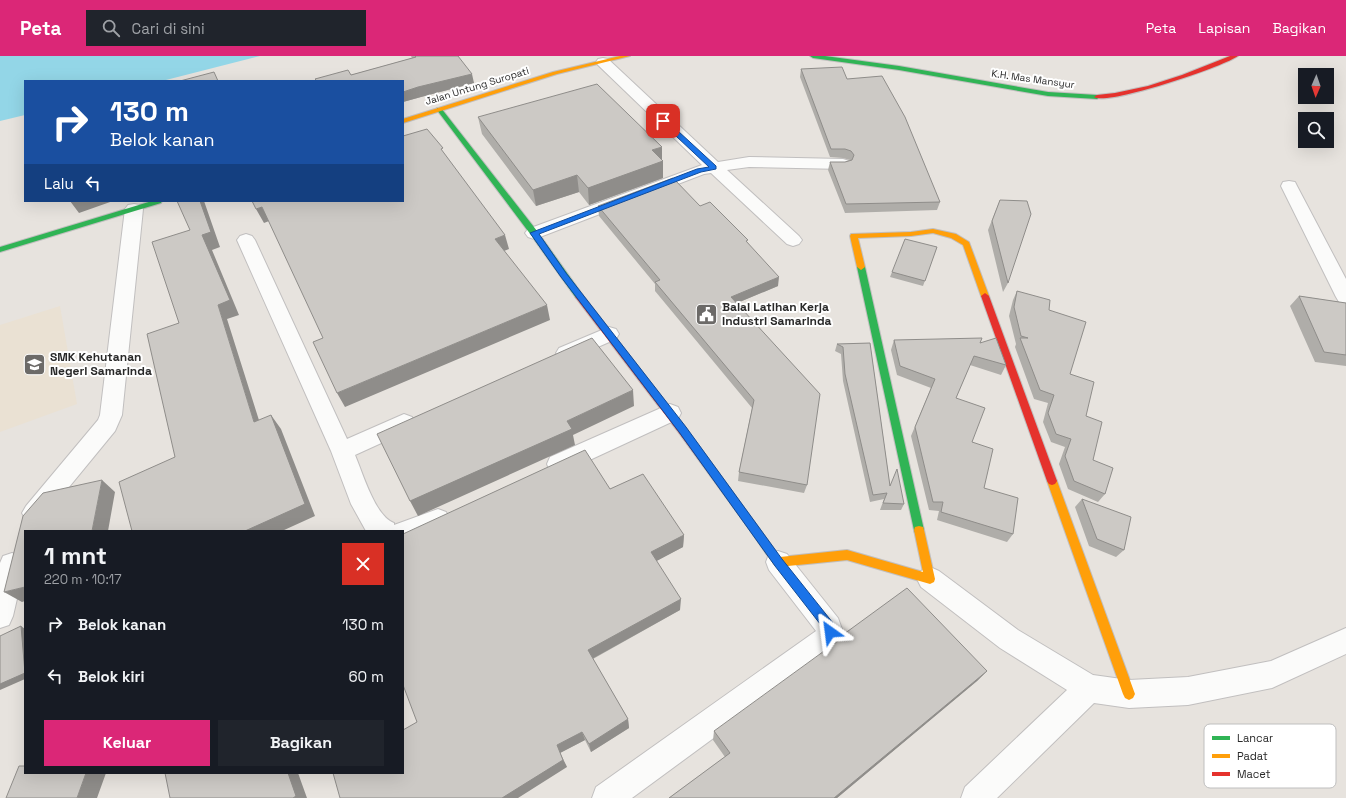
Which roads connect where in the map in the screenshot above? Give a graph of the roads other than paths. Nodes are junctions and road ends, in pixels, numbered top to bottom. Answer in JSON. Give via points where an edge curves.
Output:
{"nodes":[{"id":1,"x":627,"y":56,"type":"edge"},
{"id":2,"x":813,"y":56,"type":"edge"},
{"id":3,"x":1235,"y":56,"type":"edge"},
{"id":4,"x":603,"y":62,"type":"junction"},
{"id":5,"x":439,"y":109,"type":"junction"},
{"id":6,"x":404,"y":121,"type":"edge"},
{"id":7,"x":843,"y":164,"type":"edge"},
{"id":8,"x":714,"y":168,"type":"junction"},
{"id":9,"x":1289,"y":186,"type":"dead end"},
{"id":10,"x":156,"y":202,"type":"edge"},
{"id":11,"x":134,"y":209,"type":"junction"},
{"id":12,"x":534,"y":233,"type":"junction"},
{"id":13,"x":246,"y":240,"type":"dead end"},
{"id":14,"x":793,"y":240,"type":"dead end"},
{"id":15,"x":0,"y":250,"type":"edge"},
{"id":16,"x":1346,"y":297,"type":"edge"},
{"id":17,"x":609,"y":334,"type":"junction"},
{"id":18,"x":551,"y":359,"type":"edge"},
{"id":19,"x":670,"y":413,"type":"junction"},
{"id":20,"x":421,"y":416,"type":"edge"},
{"id":21,"x":342,"y":451,"type":"junction"},
{"id":22,"x":540,"y":472,"type":"edge"},
{"id":23,"x":454,"y":511,"type":"edge"},
{"id":24,"x":382,"y":530,"type":"edge"},
{"id":25,"x":404,"y":533,"type":"edge"},
{"id":26,"x":778,"y":562,"type":"junction"},
{"id":27,"x":930,"y":579,"type":"junction"},
{"id":28,"x":0,"y":616,"type":"edge"},
{"id":29,"x":1346,"y":641,"type":"edge"},
{"id":30,"x":1089,"y":688,"type":"junction"},
{"id":31,"x":1129,"y":694,"type":"junction"},
{"id":32,"x":607,"y":798,"type":"edge"},
{"id":33,"x":976,"y":798,"type":"edge"}],
"edges":[{"from":1,"to":4,"type":"street","name":"Jalan Untung Suropati"},
{"from":2,"to":3,"type":"street","name":"K.H. Mas Mansyur","via":[[870,63],[1044,93],[1091,97],[1126,94],[1160,85]]},
{"from":4,"to":5,"type":"street","name":"Jalan Untung Suropati","via":[[556,73]]},
{"from":4,"to":8,"type":"street"},
{"from":5,"to":6,"type":"street","name":"Jalan Untung Suropati"},
{"from":5,"to":12,"type":"street"},
{"from":7,"to":8,"type":"street","via":[[749,162]]},
{"from":8,"to":12,"type":"street","via":[[700,170]]},
{"from":8,"to":14,"type":"street"},
{"from":9,"to":16,"type":"street"},
{"from":10,"to":11,"type":"street"},
{"from":11,"to":15,"type":"street"},
{"from":11,"to":28,"type":"street","via":[[111,415],[107,425],[26,523],[20,537]]},
{"from":12,"to":17,"type":"street"},
{"from":13,"to":21,"type":"street"},
{"from":17,"to":18,"type":"street"},
{"from":17,"to":19,"type":"street"},
{"from":19,"to":22,"type":"street"},
{"from":19,"to":26,"type":"street"},
{"from":20,"to":21,"type":"street"},
{"from":21,"to":24,"type":"street","via":[[363,504],[378,529]]},
{"from":23,"to":25,"type":"street"},
{"from":26,"to":27,"type":"street","via":[[847,554]]},
{"from":26,"to":32,"type":"street","via":[[829,627],[827,638]]},
{"from":27,"to":30,"type":"street","via":[[1009,639]]},
{"from":27,"to":31,"type":"street","via":[[854,236],[933,231],[953,236],[966,244]]},
{"from":29,"to":31,"type":"street","via":[[1272,674],[1188,691]]},
{"from":30,"to":31,"type":"street"},
{"from":30,"to":33,"type":"street"}]}
